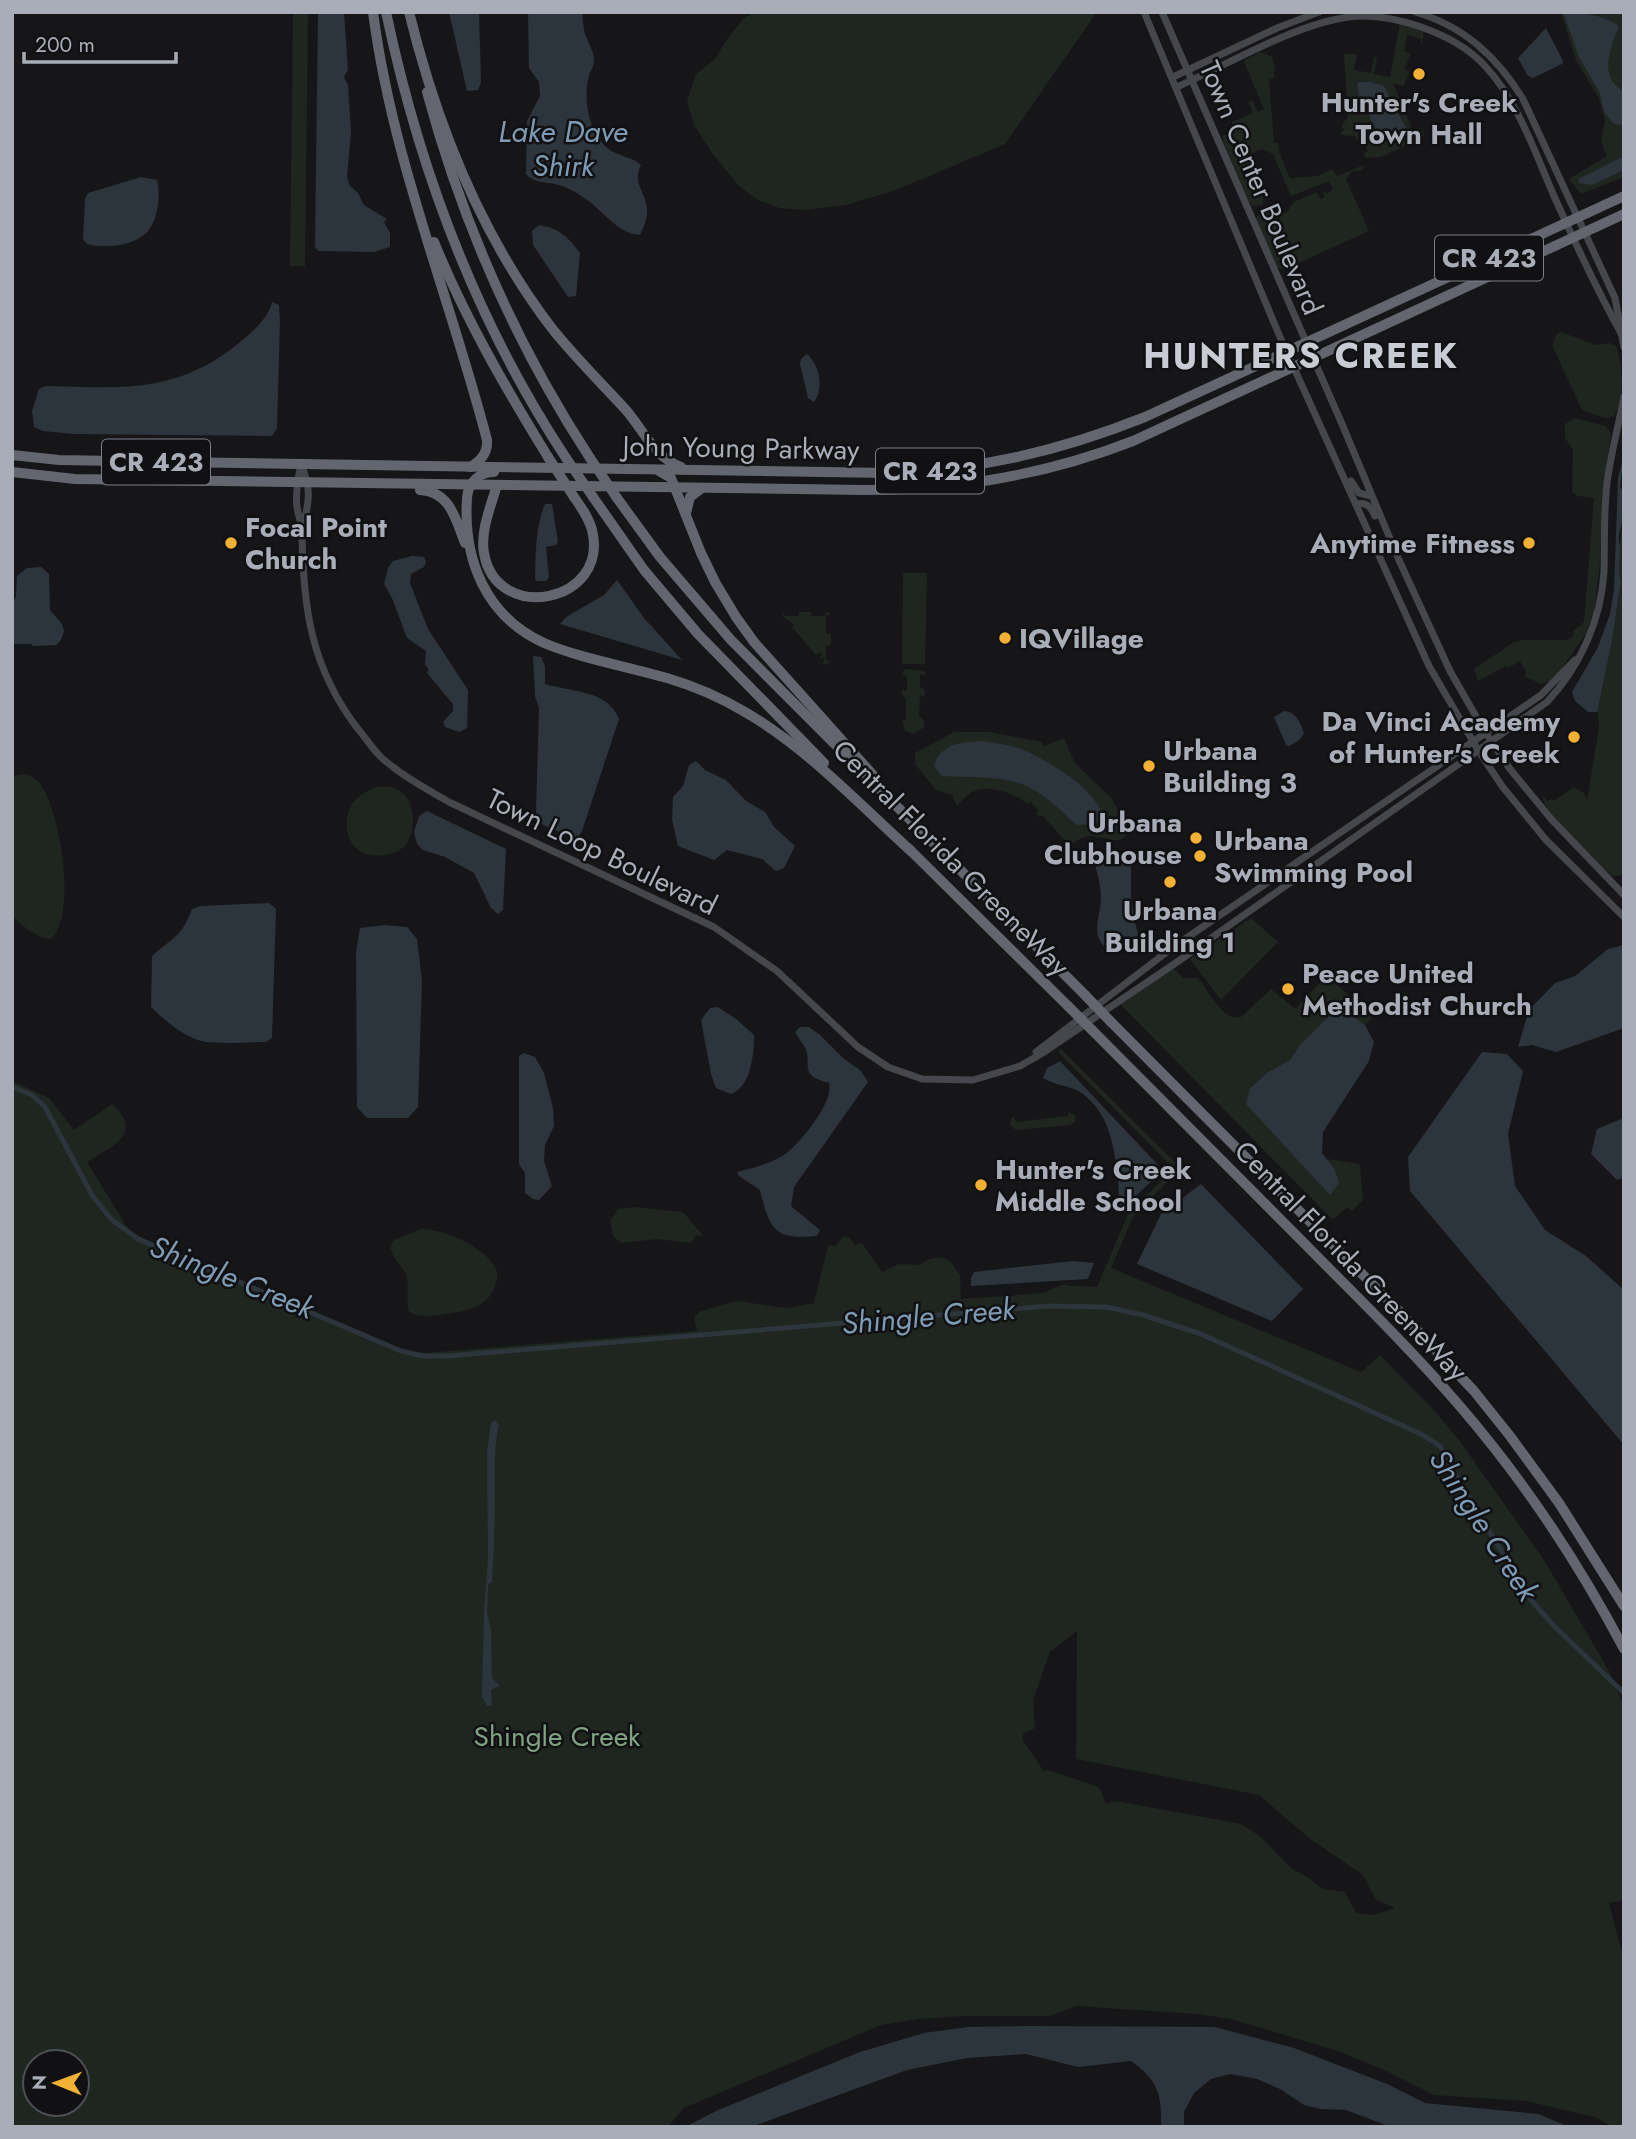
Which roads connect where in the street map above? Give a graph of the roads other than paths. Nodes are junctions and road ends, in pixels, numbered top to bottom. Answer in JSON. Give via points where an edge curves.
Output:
{"nodes":[{"id":1,"x":373,"y":12,"type":"edge"},
{"id":2,"x":386,"y":12,"type":"edge"},
{"id":3,"x":408,"y":12,"type":"edge"},
{"id":4,"x":1144,"y":12,"type":"edge"},
{"id":5,"x":1161,"y":12,"type":"edge"},
{"id":6,"x":1319,"y":12,"type":"edge"},
{"id":7,"x":1415,"y":12,"type":"edge"},
{"id":8,"x":1187,"y":70,"type":"junction"},
{"id":9,"x":1172,"y":77,"type":"junction"},
{"id":10,"x":1192,"y":80,"type":"junction"},
{"id":11,"x":1177,"y":87,"type":"junction"},
{"id":12,"x":1624,"y":196,"type":"edge"},
{"id":13,"x":417,"y":201,"type":"junction"},
{"id":14,"x":1624,"y":214,"type":"edge"},
{"id":15,"x":1578,"y":216,"type":"junction"},
{"id":16,"x":1566,"y":222,"type":"junction"},
{"id":17,"x":1586,"y":232,"type":"junction"},
{"id":18,"x":1574,"y":238,"type":"junction"},
{"id":19,"x":1599,"y":292,"type":"junction"},
{"id":20,"x":1615,"y":298,"type":"junction"},
{"id":21,"x":1622,"y":335,"type":"junction"},
{"id":22,"x":1306,"y":342,"type":"junction"},
{"id":23,"x":1624,"y":347,"type":"edge"},
{"id":24,"x":1287,"y":351,"type":"junction"},
{"id":25,"x":1313,"y":359,"type":"junction"},
{"id":26,"x":1294,"y":368,"type":"junction"},
{"id":27,"x":1624,"y":397,"type":"edge"},
{"id":28,"x":1330,"y":445,"type":"junction"},
{"id":29,"x":655,"y":449,"type":"junction"},
{"id":30,"x":12,"y":455,"type":"edge"},
{"id":31,"x":301,"y":464,"type":"junction"},
{"id":32,"x":470,"y":467,"type":"junction"},
{"id":33,"x":616,"y":469,"type":"junction"},
{"id":34,"x":654,"y":469,"type":"junction"},
{"id":35,"x":691,"y":470,"type":"junction"},
{"id":36,"x":12,"y":472,"type":"edge"},
{"id":37,"x":297,"y":482,"type":"junction"},
{"id":38,"x":308,"y":482,"type":"junction"},
{"id":39,"x":336,"y":482,"type":"junction"},
{"id":40,"x":470,"y":485,"type":"junction"},
{"id":41,"x":497,"y":485,"type":"junction"},
{"id":42,"x":530,"y":485,"type":"junction"},
{"id":43,"x":676,"y":487,"type":"junction"},
{"id":44,"x":702,"y":488,"type":"junction"},
{"id":45,"x":1371,"y":496,"type":"junction"},
{"id":46,"x":1357,"y":504,"type":"junction"},
{"id":47,"x":687,"y":517,"type":"junction"},
{"id":48,"x":302,"y":526,"type":"junction"},
{"id":49,"x":470,"y":557,"type":"junction"},
{"id":50,"x":1399,"y":560,"type":"junction"},
{"id":51,"x":1582,"y":653,"type":"junction"},
{"id":52,"x":1485,"y":732,"type":"junction"},
{"id":53,"x":1472,"y":740,"type":"junction"},
{"id":54,"x":1492,"y":742,"type":"junction"},
{"id":55,"x":1478,"y":750,"type":"junction"},
{"id":56,"x":926,"y":836,"type":"junction"},
{"id":57,"x":911,"y":851,"type":"junction"},
{"id":58,"x":1624,"y":895,"type":"edge"},
{"id":59,"x":1624,"y":917,"type":"edge"},
{"id":60,"x":1020,"y":1066,"type":"junction"},
{"id":61,"x":1624,"y":1606,"type":"edge"},
{"id":62,"x":1624,"y":1649,"type":"edge"}],
"edges":[{"from":1,"to":13,"type":"highway","via":[[381,73]]},
{"from":2,"to":57,"type":"highway","name":"Central Florida GreeneWay","bridge":true,"via":[[418,136],[458,249],[513,367],[566,457],[636,559],[698,634]]},
{"from":3,"to":29,"type":"highway","via":[[456,159],[498,246],[555,332]]},
{"from":3,"to":56,"type":"highway","name":"Central Florida GreeneWay","bridge":true,"via":[[437,130],[484,259],[531,358],[590,458],[660,557],[713,620]]},
{"from":4,"to":9,"type":"street","name":"Town Center Boulevard"},
{"from":5,"to":8,"type":"street","name":"Town Center Boulevard"},
{"from":6,"to":8,"type":"street"},
{"from":7,"to":15,"type":"street","via":[[1462,31],[1496,61],[1523,99]]},
{"from":8,"to":9,"type":"street"},
{"from":8,"to":10,"type":"street","name":"Town Center Boulevard"},
{"from":9,"to":11,"type":"street","name":"Town Center Boulevard"},
{"from":10,"to":11,"type":"street"},
{"from":10,"to":16,"type":"street","via":[[1282,37],[1350,16],[1394,19],[1439,33],[1478,59],[1508,97]]},
{"from":10,"to":22,"type":"street","name":"Town Center Boulevard"},
{"from":11,"to":24,"type":"street","name":"Town Center Boulevard"},
{"from":12,"to":15,"type":"highway","name":"John Young Parkway","number":"CR 423"},
{"from":13,"to":32,"type":"highway","via":[[487,440],[484,455]]},
{"from":13,"to":41,"type":"highway","bridge":true,"via":[[478,339],[585,513],[594,541],[591,561],[571,588],[534,598],[498,581],[486,562],[484,536]]},
{"from":14,"to":17,"type":"highway","name":"John Young Parkway","number":"CR 423"},
{"from":15,"to":16,"type":"highway","name":"John Young Parkway","number":"CR 423"},
{"from":15,"to":17,"type":"street"},
{"from":16,"to":18,"type":"street"},
{"from":16,"to":22,"type":"highway","name":"John Young Parkway","number":"CR 423"},
{"from":17,"to":18,"type":"highway","name":"John Young Parkway","number":"CR 423"},
{"from":17,"to":20,"type":"street"},
{"from":18,"to":19,"type":"street"},
{"from":18,"to":25,"type":"highway","name":"John Young Parkway","number":"CR 423"},
{"from":19,"to":20,"type":"street"},
{"from":19,"to":21,"type":"street"},
{"from":20,"to":21,"type":"street"},
{"from":21,"to":23,"type":"street"},
{"from":22,"to":24,"type":"highway","name":"John Young Parkway","number":"CR 423"},
{"from":22,"to":25,"type":"street","name":"Town Center Boulevard"},
{"from":24,"to":26,"type":"street","name":"Town Center Boulevard"},
{"from":24,"to":35,"type":"highway","name":"John Young Parkway","number":"CR 423","via":[[1113,430],[1009,460],[912,472]]},
{"from":25,"to":26,"type":"highway","name":"John Young Parkway","number":"CR 423"},
{"from":25,"to":45,"type":"street","name":"Town Center Boulevard"},
{"from":26,"to":28,"type":"street","name":"Town Center Boulevard"},
{"from":26,"to":44,"type":"highway","name":"John Young Parkway","number":"CR 423","via":[[1133,441],[1012,477],[914,489]]},
{"from":27,"to":51,"type":"street","name":"Town Loop Boulevard","via":[[1608,475],[1598,614]]},
{"from":28,"to":45,"type":"street","name":"Town Center Boulevard","via":[[1339,453],[1353,486]]},
{"from":28,"to":46,"type":"street","name":"Town Center Boulevard"},
{"from":29,"to":34,"type":"highway"},
{"from":29,"to":35,"type":"highway","via":[[667,461]]},
{"from":30,"to":31,"type":"highway","name":"John Young Parkway","number":"CR 423","via":[[59,460]]},
{"from":31,"to":32,"type":"highway","name":"John Young Parkway","number":"CR 423"},
{"from":31,"to":37,"type":"street","name":"Town Loop Boulevard"},
{"from":31,"to":38,"type":"street","name":"Town Loop Boulevard"},
{"from":32,"to":33,"type":"highway","name":"John Young Parkway","number":"CR 423"},
{"from":33,"to":34,"type":"highway","name":"John Young Parkway","number":"CR 423"},
{"from":33,"to":40,"type":"highway","via":[[604,474],[487,472]]},
{"from":34,"to":35,"type":"highway","name":"John Young Parkway","number":"CR 423"},
{"from":34,"to":42,"type":"highway","via":[[639,481],[548,480]]},
{"from":34,"to":43,"type":"highway","via":[[671,478]]},
{"from":36,"to":37,"type":"highway","name":"John Young Parkway","number":"CR 423","via":[[75,479]]},
{"from":37,"to":38,"type":"highway","name":"John Young Parkway","number":"CR 423"},
{"from":37,"to":48,"type":"street","name":"Town Loop Boulevard","via":[[296,508]]},
{"from":38,"to":39,"type":"highway","name":"John Young Parkway","number":"CR 423"},
{"from":38,"to":48,"type":"street","name":"Town Loop Boulevard"},
{"from":39,"to":40,"type":"highway","name":"John Young Parkway","number":"CR 423"},
{"from":39,"to":49,"type":"highway","via":[[360,489],[436,493],[449,503]]},
{"from":40,"to":41,"type":"highway","name":"John Young Parkway","number":"CR 423"},
{"from":40,"to":49,"type":"highway"},
{"from":41,"to":42,"type":"highway","name":"John Young Parkway","number":"CR 423"},
{"from":42,"to":43,"type":"highway","name":"John Young Parkway","number":"CR 423"},
{"from":43,"to":44,"type":"highway","name":"John Young Parkway","number":"CR 423"},
{"from":43,"to":47,"type":"highway"},
{"from":44,"to":47,"type":"highway","via":[[690,497]]},
{"from":45,"to":50,"type":"street","name":"Town Center Boulevard"},
{"from":46,"to":50,"type":"street","name":"Town Center Boulevard","via":[[1368,505]]},
{"from":46,"to":53,"type":"street","name":"Town Center Boulevard","via":[[1429,666]]},
{"from":47,"to":56,"type":"highway","via":[[715,582],[754,642]]},
{"from":48,"to":60,"type":"street","name":"Town Loop Boulevard","via":[[307,602],[322,670],[342,707],[382,758],[449,802],[714,928],[777,971],[858,1047],[888,1067],[922,1079],[954,1081]]},
{"from":49,"to":57,"type":"highway","via":[[489,596],[530,635],[553,646],[678,682],[743,711],[802,751]]},
{"from":50,"to":52,"type":"street","name":"Town Center Boulevard","via":[[1450,671]]},
{"from":51,"to":52,"type":"street","name":"Town Loop Boulevard","via":[[1541,695]]},
{"from":51,"to":54,"type":"street","name":"Town Loop Boulevard","via":[[1547,702]]},
{"from":52,"to":53,"type":"street","name":"Town Loop Boulevard"},
{"from":52,"to":54,"type":"street","name":"Town Center Boulevard"},
{"from":53,"to":55,"type":"street","name":"Town Center Boulevard"},
{"from":53,"to":60,"type":"street","name":"Town Loop Boulevard","via":[[1172,948]]},
{"from":54,"to":55,"type":"street","name":"Town Loop Boulevard"},
{"from":54,"to":58,"type":"street","name":"Town Center Boulevard","via":[[1552,820]]},
{"from":55,"to":59,"type":"street","name":"Town Center Boulevard","via":[[1546,840]]},
{"from":55,"to":60,"type":"street","name":"Town Loop Boulevard","via":[[1180,960]]},
{"from":56,"to":61,"type":"highway","name":"Central Florida GreeneWay","bridge":true,"via":[[1468,1384],[1549,1488]]},
{"from":57,"to":62,"type":"highway","name":"Central Florida GreeneWay","bridge":true,"via":[[1384,1324],[1458,1405],[1559,1538]]}]}
